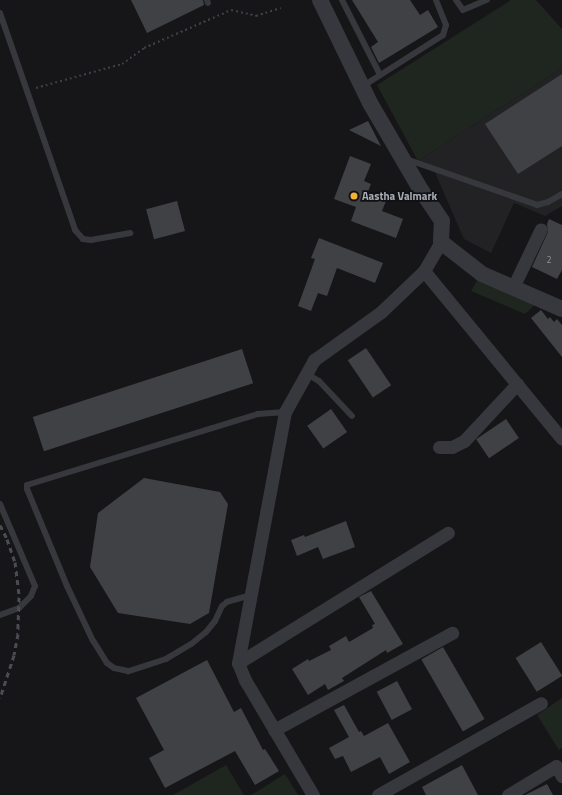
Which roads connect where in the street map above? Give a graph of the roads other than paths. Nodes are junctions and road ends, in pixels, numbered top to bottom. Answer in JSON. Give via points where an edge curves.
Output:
{"nodes":[{"id":1,"x":320,"y":0,"type":"edge"},
{"id":2,"x":342,"y":0,"type":"edge"},
{"id":3,"x":436,"y":0,"type":"edge"},
{"id":4,"x":456,"y":0,"type":"edge"},
{"id":5,"x":487,"y":0,"type":"edge"},
{"id":6,"x":0,"y":13,"type":"edge"},
{"id":7,"x":380,"y":75,"type":"junction"},
{"id":8,"x":362,"y":87,"type":"junction"},
{"id":9,"x":402,"y":157,"type":"junction"},
{"id":10,"x":562,"y":194,"type":"edge"},
{"id":11,"x":541,"y":229,"type":"dead end"},
{"id":12,"x":130,"y":233,"type":"dead end"},
{"id":13,"x":441,"y":242,"type":"junction"},
{"id":14,"x":458,"y":254,"type":"junction"},
{"id":15,"x":424,"y":271,"type":"junction"},
{"id":16,"x":517,"y":279,"type":"junction"},
{"id":17,"x":562,"y":299,"type":"edge"},
{"id":18,"x":562,"y":309,"type":"edge"},
{"id":19,"x":306,"y":374,"type":"junction"},
{"id":20,"x":517,"y":384,"type":"junction"},
{"id":21,"x":285,"y":412,"type":"junction"},
{"id":22,"x":352,"y":416,"type":"dead end"},
{"id":23,"x":562,"y":439,"type":"edge"},
{"id":24,"x":439,"y":447,"type":"dead end"},
{"id":25,"x":0,"y":504,"type":"edge"},
{"id":26,"x":448,"y":533,"type":"dead end"},
{"id":27,"x":251,"y":594,"type":"junction"},
{"id":28,"x":0,"y":615,"type":"edge"},
{"id":29,"x":452,"y":633,"type":"dead end"},
{"id":30,"x":238,"y":663,"type":"junction"},
{"id":31,"x":541,"y":703,"type":"dead end"},
{"id":32,"x":274,"y":730,"type":"junction"},
{"id":33,"x":559,"y":771,"type":"edge"},
{"id":34,"x":312,"y":795,"type":"edge"},
{"id":35,"x":378,"y":795,"type":"edge"},
{"id":36,"x":508,"y":795,"type":"edge"}],
"edges":[{"from":1,"to":8,"type":"street"},
{"from":2,"to":7,"type":"lane"},
{"from":3,"to":7,"type":"lane","via":[[446,26],[443,35]]},
{"from":4,"to":5,"type":"lane","via":[[463,10]]},
{"from":6,"to":12,"type":"lane","via":[[75,230],[83,238],[91,240]]},
{"from":7,"to":8,"type":"lane"},
{"from":8,"to":9,"type":"street"},
{"from":9,"to":10,"type":"lane","via":[[530,203],[542,204]]},
{"from":9,"to":13,"type":"street","via":[[442,221]]},
{"from":11,"to":16,"type":"street"},
{"from":13,"to":14,"type":"street"},
{"from":13,"to":15,"type":"street"},
{"from":14,"to":16,"type":"street"},
{"from":14,"to":18,"type":"street","via":[[482,274]]},
{"from":15,"to":19,"type":"street","via":[[381,312],[314,360]]},
{"from":15,"to":20,"type":"street"},
{"from":16,"to":17,"type":"street"},
{"from":19,"to":21,"type":"street"},
{"from":19,"to":22,"type":"lane","via":[[319,381]]},
{"from":20,"to":23,"type":"street"},
{"from":20,"to":24,"type":"street","via":[[464,441],[452,447]]},
{"from":21,"to":27,"type":"street"},
{"from":21,"to":27,"type":"lane","via":[[258,414],[27,485],[67,586],[93,641],[107,663],[114,668],[128,671],[166,659],[206,632],[227,602]]},
{"from":25,"to":28,"type":"lane","via":[[36,586],[31,596],[19,608]]},
{"from":26,"to":30,"type":"street"},
{"from":27,"to":30,"type":"street"},
{"from":29,"to":32,"type":"street"},
{"from":30,"to":32,"type":"street"},
{"from":31,"to":35,"type":"street"},
{"from":32,"to":34,"type":"street"},
{"from":33,"to":36,"type":"street"}]}
